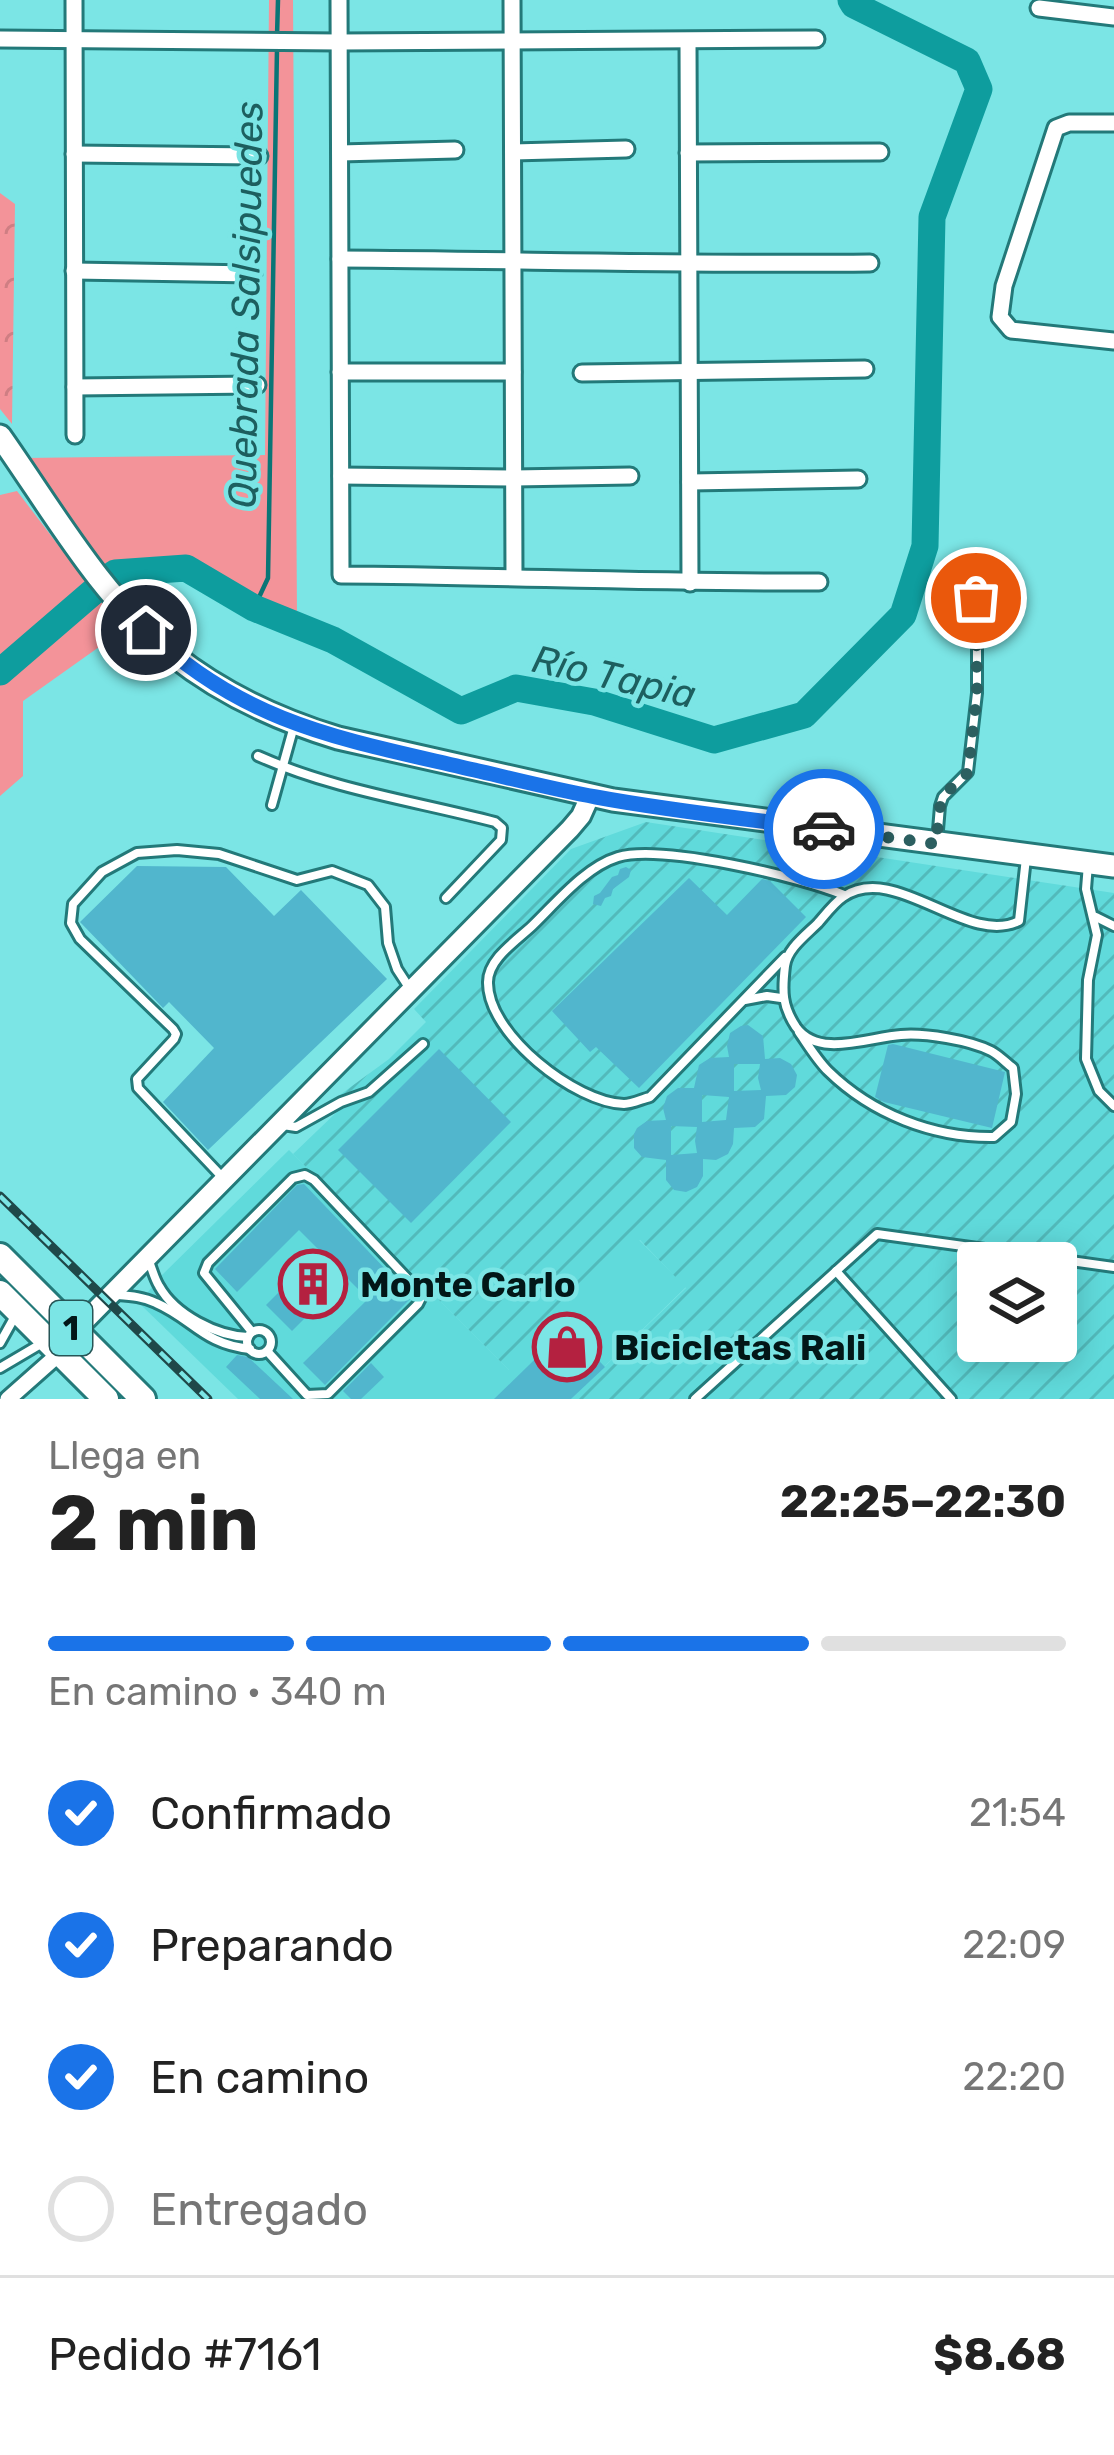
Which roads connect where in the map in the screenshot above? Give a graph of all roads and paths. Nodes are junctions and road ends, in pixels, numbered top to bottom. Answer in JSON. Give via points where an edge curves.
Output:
{"nodes":[{"id":1,"x":74,"y":0,"type":"edge"},
{"id":2,"x":339,"y":0,"type":"edge"},
{"id":3,"x":512,"y":0,"type":"edge"},
{"id":4,"x":1039,"y":8,"type":"dead end"},
{"id":5,"x":1114,"y":17,"type":"edge"},
{"id":6,"x":0,"y":39,"type":"edge"},
{"id":7,"x":816,"y":39,"type":"dead end"},
{"id":8,"x":74,"y":40,"type":"junction"},
{"id":9,"x":512,"y":41,"type":"junction"},
{"id":10,"x":688,"y":41,"type":"junction"},
{"id":11,"x":339,"y":42,"type":"junction"},
{"id":12,"x":1114,"y":124,"type":"edge"},
{"id":13,"x":626,"y":149,"type":"dead end"},
{"id":14,"x":455,"y":150,"type":"dead end"},
{"id":15,"x":512,"y":152,"type":"junction"},
{"id":16,"x":880,"y":152,"type":"dead end"},
{"id":17,"x":340,"y":153,"type":"junction"},
{"id":18,"x":688,"y":153,"type":"junction"},
{"id":19,"x":74,"y":154,"type":"junction"},
{"id":20,"x":259,"y":157,"type":"dead end"},
{"id":21,"x":340,"y":259,"type":"junction"},
{"id":22,"x":513,"y":260,"type":"junction"},
{"id":23,"x":870,"y":263,"type":"dead end"},
{"id":24,"x":689,"y":265,"type":"junction"},
{"id":25,"x":74,"y":271,"type":"junction"},
{"id":26,"x":253,"y":274,"type":"dead end"},
{"id":27,"x":1114,"y":341,"type":"edge"},
{"id":28,"x":865,"y":369,"type":"dead end"},
{"id":29,"x":689,"y":370,"type":"junction"},
{"id":30,"x":340,"y":372,"type":"junction"},
{"id":31,"x":513,"y":372,"type":"junction"},
{"id":32,"x":582,"y":373,"type":"dead end"},
{"id":33,"x":257,"y":385,"type":"dead end"},
{"id":34,"x":75,"y":387,"type":"junction"},
{"id":35,"x":75,"y":435,"type":"dead end"},
{"id":36,"x":0,"y":436,"type":"edge"},
{"id":37,"x":340,"y":476,"type":"junction"},
{"id":38,"x":630,"y":476,"type":"dead end"},
{"id":39,"x":514,"y":478,"type":"junction"},
{"id":40,"x":858,"y":479,"type":"dead end"},
{"id":41,"x":690,"y":482,"type":"junction"},
{"id":42,"x":514,"y":577,"type":"junction"},
{"id":43,"x":819,"y":582,"type":"dead end"},
{"id":44,"x":690,"y":583,"type":"junction"},
{"id":45,"x":976,"y":598,"type":"dead end"},
{"id":46,"x":295,"y":725,"type":"junction"},
{"id":47,"x":258,"y":756,"type":"dead end"},
{"id":48,"x":284,"y":768,"type":"junction"},
{"id":49,"x":590,"y":796,"type":"junction"},
{"id":50,"x":272,"y":805,"type":"dead end"},
{"id":51,"x":937,"y":844,"type":"junction"},
{"id":52,"x":1026,"y":856,"type":"junction"},
{"id":53,"x":1088,"y":862,"type":"junction"},
{"id":54,"x":1114,"y":866,"type":"edge"},
{"id":55,"x":844,"y":896,"type":"junction"},
{"id":56,"x":446,"y":898,"type":"dead end"},
{"id":57,"x":1094,"y":916,"type":"junction"},
{"id":58,"x":1114,"y":926,"type":"edge"},
{"id":59,"x":786,"y":956,"type":"junction"},
{"id":60,"x":411,"y":990,"type":"junction"},
{"id":61,"x":781,"y":998,"type":"junction"},
{"id":62,"x":743,"y":1000,"type":"junction"},
{"id":63,"x":799,"y":1032,"type":"junction"},
{"id":64,"x":423,"y":1044,"type":"dead end"},
{"id":65,"x":1114,"y":1106,"type":"edge"},
{"id":66,"x":280,"y":1122,"type":"junction"},
{"id":67,"x":224,"y":1179,"type":"junction"},
{"id":68,"x":0,"y":1256,"type":"edge"},
{"id":69,"x":148,"y":1257,"type":"junction"},
{"id":70,"x":1114,"y":1268,"type":"edge"},
{"id":71,"x":836,"y":1271,"type":"junction"},
{"id":72,"x":111,"y":1294,"type":"junction"},
{"id":73,"x":9,"y":1302,"type":"edge"},
{"id":74,"x":74,"y":1331,"type":"junction"},
{"id":75,"x":250,"y":1335,"type":"junction"},
{"id":76,"x":0,"y":1343,"type":"edge"},
{"id":77,"x":53,"y":1347,"type":"junction"},
{"id":78,"x":250,"y":1349,"type":"junction"},
{"id":79,"x":267,"y":1351,"type":"junction"},
{"id":80,"x":0,"y":1368,"type":"edge"},
{"id":81,"x":8,"y":1399,"type":"edge"},
{"id":82,"x":106,"y":1399,"type":"edge"},
{"id":83,"x":143,"y":1399,"type":"edge"},
{"id":84,"x":695,"y":1399,"type":"edge"},
{"id":85,"x":951,"y":1399,"type":"edge"}],
"edges":[{"from":1,"to":8,"type":"street"},
{"from":2,"to":11,"type":"street"},
{"from":3,"to":9,"type":"street"},
{"from":4,"to":5,"type":"street"},
{"from":6,"to":8,"type":"street"},
{"from":7,"to":10,"type":"street"},
{"from":8,"to":11,"type":"street"},
{"from":8,"to":19,"type":"street"},
{"from":9,"to":10,"type":"street"},
{"from":9,"to":11,"type":"street"},
{"from":9,"to":15,"type":"street"},
{"from":10,"to":18,"type":"street"},
{"from":11,"to":17,"type":"street"},
{"from":12,"to":27,"type":"street","via":[[1056,128],[1000,316],[1011,330]]},
{"from":13,"to":15,"type":"street"},
{"from":14,"to":17,"type":"street"},
{"from":15,"to":22,"type":"street"},
{"from":16,"to":18,"type":"street"},
{"from":17,"to":21,"type":"street"},
{"from":18,"to":24,"type":"street"},
{"from":19,"to":20,"type":"street"},
{"from":19,"to":25,"type":"street"},
{"from":21,"to":22,"type":"street"},
{"from":21,"to":30,"type":"street"},
{"from":22,"to":24,"type":"street"},
{"from":22,"to":31,"type":"street"},
{"from":23,"to":24,"type":"street"},
{"from":24,"to":29,"type":"street"},
{"from":25,"to":26,"type":"street"},
{"from":25,"to":34,"type":"street"},
{"from":28,"to":29,"type":"street"},
{"from":29,"to":32,"type":"street"},
{"from":29,"to":41,"type":"street"},
{"from":30,"to":31,"type":"street"},
{"from":30,"to":37,"type":"street"},
{"from":31,"to":39,"type":"street"},
{"from":33,"to":34,"type":"street"},
{"from":34,"to":35,"type":"street"},
{"from":36,"to":46,"type":"main road","via":[[82,556],[172,654]]},
{"from":37,"to":39,"type":"street"},
{"from":37,"to":42,"type":"street","via":[[341,575]]},
{"from":38,"to":39,"type":"street"},
{"from":39,"to":42,"type":"street"},
{"from":40,"to":41,"type":"street"},
{"from":41,"to":44,"type":"street"},
{"from":42,"to":44,"type":"street"},
{"from":43,"to":44,"type":"street"},
{"from":45,"to":51,"type":"lane","via":[[968,772],[943,797]]},
{"from":46,"to":48,"type":"lane"},
{"from":46,"to":49,"type":"main road"},
{"from":47,"to":48,"type":"lane"},
{"from":48,"to":50,"type":"lane"},
{"from":48,"to":56,"type":"lane","via":[[495,822],[501,840]]},
{"from":49,"to":51,"type":"main road"},
{"from":49,"to":60,"type":"street","via":[[581,816]]},
{"from":51,"to":52,"type":"main road"},
{"from":52,"to":53,"type":"main road"},
{"from":52,"to":55,"type":"lane","via":[[1019,921],[1012,925],[956,916],[896,891]]},
{"from":53,"to":54,"type":"main road"},
{"from":53,"to":57,"type":"lane"},
{"from":55,"to":59,"type":"lane"},
{"from":55,"to":62,"type":"lane","via":[[697,859],[616,857],[523,934],[494,962],[488,980],[507,1032],[546,1068],[590,1097],[626,1104],[650,1097]]},
{"from":57,"to":58,"type":"lane"},
{"from":57,"to":65,"type":"lane","via":[[1086,1060]]},
{"from":59,"to":61,"type":"lane"},
{"from":59,"to":62,"type":"lane"},
{"from":60,"to":66,"type":"street"},
{"from":60,"to":67,"type":"lane","via":[[388,943],[385,907],[368,885],[332,871],[297,880],[219,854],[177,850],[137,853],[103,872],[73,904],[71,923],[176,1034],[137,1078],[138,1088]]},
{"from":61,"to":62,"type":"lane"},
{"from":61,"to":63,"type":"lane"},
{"from":63,"to":63,"type":"lane","via":[[829,1046],[904,1034],[992,1052],[1013,1068],[1011,1122],[994,1138],[970,1138],[881,1112],[826,1069]]},
{"from":64,"to":66,"type":"lane","via":[[369,1092],[296,1127]]},
{"from":66,"to":67,"type":"street"},
{"from":67,"to":69,"type":"street"},
{"from":68,"to":74,"type":"main road","number":"1"},
{"from":69,"to":72,"type":"street"},
{"from":69,"to":75,"type":"lane","via":[[172,1303],[209,1330]]},
{"from":70,"to":71,"type":"lane","via":[[877,1234]]},
{"from":71,"to":84,"type":"lane"},
{"from":71,"to":85,"type":"lane"},
{"from":72,"to":74,"type":"street"},
{"from":72,"to":78,"type":"lane","via":[[160,1304],[214,1342]]},
{"from":73,"to":76,"type":"lane"},
{"from":73,"to":77,"type":"main road","number":"1"},
{"from":74,"to":83,"type":"main road","number":"1"},
{"from":75,"to":78,"type":"lane"},
{"from":75,"to":79,"type":"lane","via":[[260,1330],[269,1337]]},
{"from":75,"to":79,"type":"lane","via":[[204,1273],[293,1178],[305,1175],[421,1298],[328,1394],[307,1395]]},
{"from":77,"to":80,"type":"lane","via":[[19,1354]]},
{"from":77,"to":81,"type":"street"},
{"from":77,"to":82,"type":"main road","number":"1"},
{"from":78,"to":79,"type":"lane"}]}
